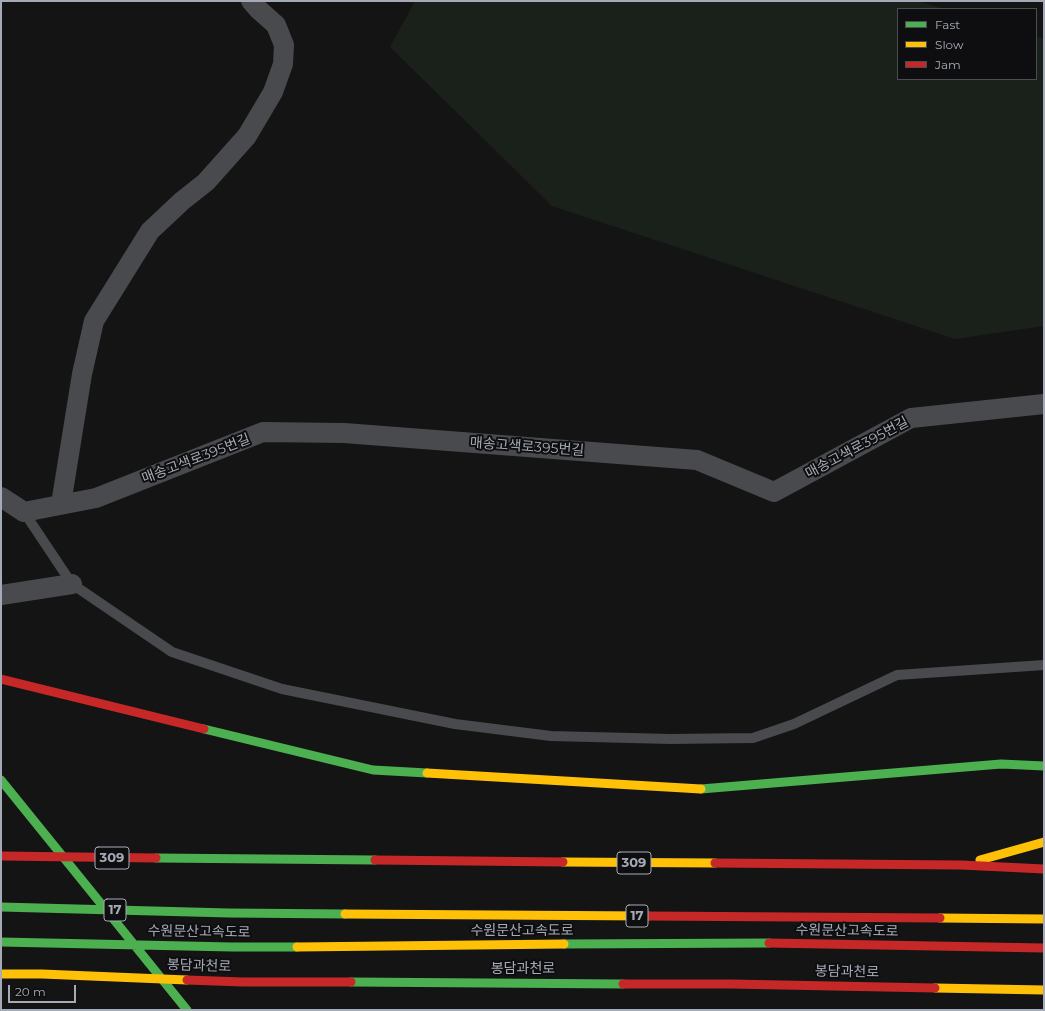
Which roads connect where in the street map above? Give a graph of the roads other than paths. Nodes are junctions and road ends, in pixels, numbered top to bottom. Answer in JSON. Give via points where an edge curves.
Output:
{"nodes":[{"id":1,"x":251,"y":1,"type":"edge"},
{"id":2,"x":1044,"y":404,"type":"edge"},
{"id":3,"x":1,"y":497,"type":"edge"},
{"id":4,"x":61,"y":504,"type":"junction"},
{"id":5,"x":24,"y":512,"type":"junction"},
{"id":6,"x":72,"y":584,"type":"junction"},
{"id":7,"x":1,"y":595,"type":"edge"},
{"id":8,"x":1044,"y":665,"type":"edge"},
{"id":9,"x":1,"y":679,"type":"edge"},
{"id":10,"x":1044,"y":766,"type":"edge"},
{"id":11,"x":1,"y":780,"type":"edge"},
{"id":12,"x":1044,"y":842,"type":"edge"},
{"id":13,"x":1,"y":856,"type":"edge"},
{"id":14,"x":961,"y":866,"type":"junction"},
{"id":15,"x":1044,"y":869,"type":"edge"},
{"id":16,"x":1,"y":907,"type":"edge"},
{"id":17,"x":1044,"y":919,"type":"edge"},
{"id":18,"x":1,"y":942,"type":"edge"},
{"id":19,"x":1044,"y":948,"type":"edge"},
{"id":20,"x":1,"y":974,"type":"edge"},
{"id":21,"x":1044,"y":990,"type":"edge"},
{"id":22,"x":187,"y":1010,"type":"edge"}],
"edges":[{"from":1,"to":4,"type":"street","via":[[276,25],[284,45],[283,64],[273,92],[247,136],[206,182],[150,231],[94,321],[82,374]]},
{"from":2,"to":4,"type":"street","name":"매송고색로395번길","via":[[911,418],[774,492],[697,460],[344,433],[263,432],[96,498]]},
{"from":3,"to":5,"type":"street"},
{"from":4,"to":5,"type":"street","name":"매송고색로395번길"},
{"from":5,"to":6,"type":"lane"},
{"from":6,"to":7,"type":"street"},
{"from":6,"to":8,"type":"lane","via":[[172,652],[282,689],[455,724],[552,736],[752,738],[794,724],[896,675]]},
{"from":9,"to":10,"type":"highway","via":[[373,770],[708,789],[1001,764]]},
{"from":11,"to":22,"type":"highway"},
{"from":12,"to":14,"type":"highway"},
{"from":13,"to":14,"type":"highway","number":"309"},
{"from":14,"to":15,"type":"highway","number":"309"},
{"from":16,"to":17,"type":"highway","name":"수원문산고속도로","number":"17","via":[[229,914]]},
{"from":18,"to":19,"type":"highway","name":"수원문산고속도로","number":"17","via":[[232,947],[750,943]]},
{"from":20,"to":21,"type":"highway","name":"봉담과천로","via":[[243,982],[723,984]]}]}
